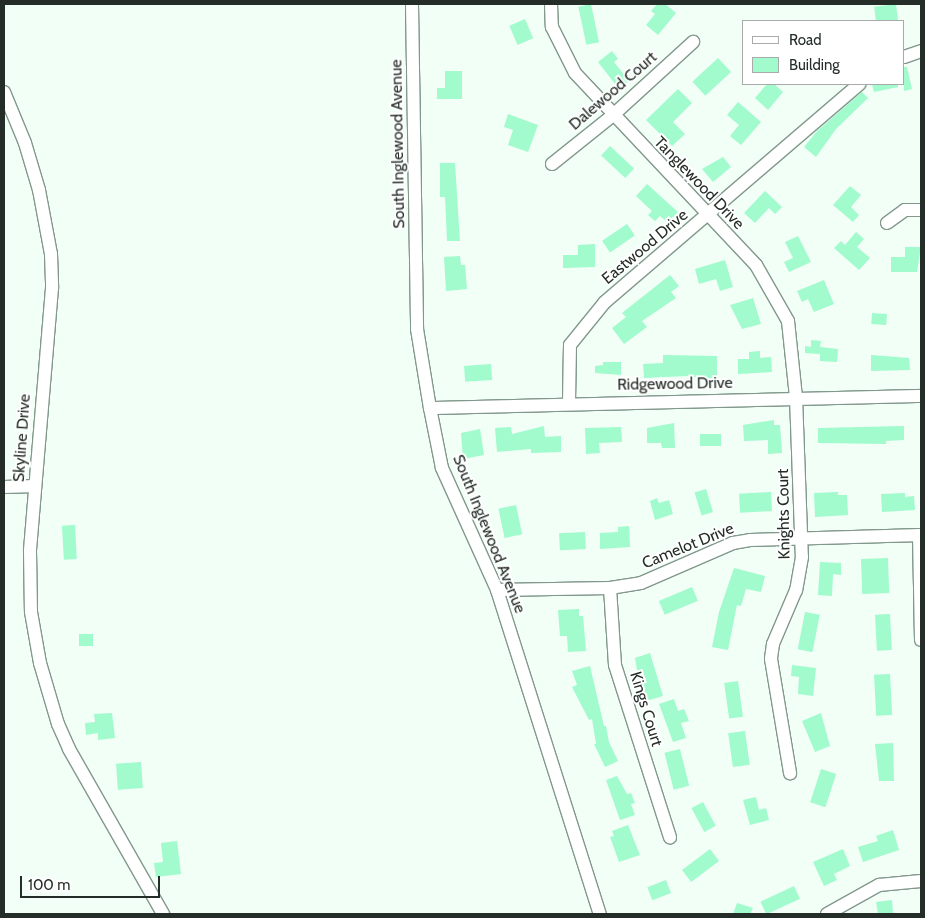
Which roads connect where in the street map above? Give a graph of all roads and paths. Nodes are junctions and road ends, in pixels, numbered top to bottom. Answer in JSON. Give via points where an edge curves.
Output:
{"nodes":[{"id":1,"x":412,"y":4,"type":"edge"},
{"id":2,"x":552,"y":4,"type":"edge"},
{"id":3,"x":693,"y":42,"type":"dead end"},
{"id":4,"x":921,"y":51,"type":"edge"},
{"id":5,"x":905,"y":57,"type":"edge"},
{"id":6,"x":858,"y":85,"type":"edge"},
{"id":7,"x":4,"y":92,"type":"edge"},
{"id":8,"x":612,"y":116,"type":"junction"},
{"id":9,"x":552,"y":164,"type":"dead end"},
{"id":10,"x":921,"y":210,"type":"edge"},
{"id":11,"x":707,"y":215,"type":"junction"},
{"id":12,"x":887,"y":223,"type":"dead end"},
{"id":13,"x":921,"y":396,"type":"edge"},
{"id":14,"x":796,"y":397,"type":"junction"},
{"id":15,"x":569,"y":402,"type":"junction"},
{"id":16,"x":430,"y":408,"type":"junction"},
{"id":17,"x":34,"y":486,"type":"junction"},
{"id":18,"x":4,"y":487,"type":"edge"},
{"id":19,"x":920,"y":535,"type":"edge"},
{"id":20,"x":801,"y":538,"type":"junction"},
{"id":21,"x":610,"y":588,"type":"junction"},
{"id":22,"x":497,"y":590,"type":"junction"},
{"id":23,"x":921,"y":640,"type":"edge"},
{"id":24,"x":790,"y":773,"type":"dead end"},
{"id":25,"x":670,"y":837,"type":"dead end"},
{"id":26,"x":921,"y":881,"type":"edge"},
{"id":27,"x":162,"y":914,"type":"edge"},
{"id":28,"x":600,"y":914,"type":"edge"},
{"id":29,"x":827,"y":914,"type":"edge"}],
"edges":[{"from":1,"to":16,"type":"street","name":"South Inglewood Avenue","via":[[418,329]]},
{"from":2,"to":8,"type":"street","name":"Tanglewood Drive","via":[[552,27],[575,73]]},
{"from":3,"to":8,"type":"street","name":"Dalewood Court"},
{"from":4,"to":5,"type":"street"},
{"from":6,"to":11,"type":"street","name":"Eastwood Drive"},
{"from":7,"to":17,"type":"street","name":"Skyline Drive","via":[[40,190],[52,254],[52,288]]},
{"from":8,"to":9,"type":"street","name":"Dalewood Court"},
{"from":8,"to":11,"type":"street","name":"Tanglewood Drive"},
{"from":10,"to":12,"type":"street","via":[[904,210]]},
{"from":11,"to":14,"type":"street","name":"Tanglewood Drive","via":[[756,265],[788,322]]},
{"from":11,"to":15,"type":"street","name":"Eastwood Drive","via":[[605,302],[570,345]]},
{"from":13,"to":14,"type":"street","name":"Ridgewood Drive"},
{"from":14,"to":15,"type":"street","name":"Ridgewood Drive"},
{"from":14,"to":20,"type":"street","name":"Knights Court"},
{"from":15,"to":16,"type":"street","name":"Ridgewood Drive"},
{"from":16,"to":22,"type":"street","name":"South Inglewood Avenue","via":[[442,468]]},
{"from":17,"to":18,"type":"street"},
{"from":17,"to":27,"type":"street","name":"Skyline Drive","via":[[31,612],[46,688],[69,749]]},
{"from":19,"to":20,"type":"street","name":"Camelot Drive"},
{"from":19,"to":23,"type":"street"},
{"from":20,"to":21,"type":"street","name":"Camelot Drive","via":[[733,543],[663,576]]},
{"from":20,"to":24,"type":"street","name":"Knights Court","via":[[800,573],[773,644],[771,659]]},
{"from":21,"to":22,"type":"street","name":"Camelot Drive"},
{"from":21,"to":25,"type":"street","name":"Kings Court","via":[[615,665]]},
{"from":22,"to":28,"type":"street","name":"South Inglewood Avenue"},
{"from":26,"to":29,"type":"street","via":[[879,885]]}]}
